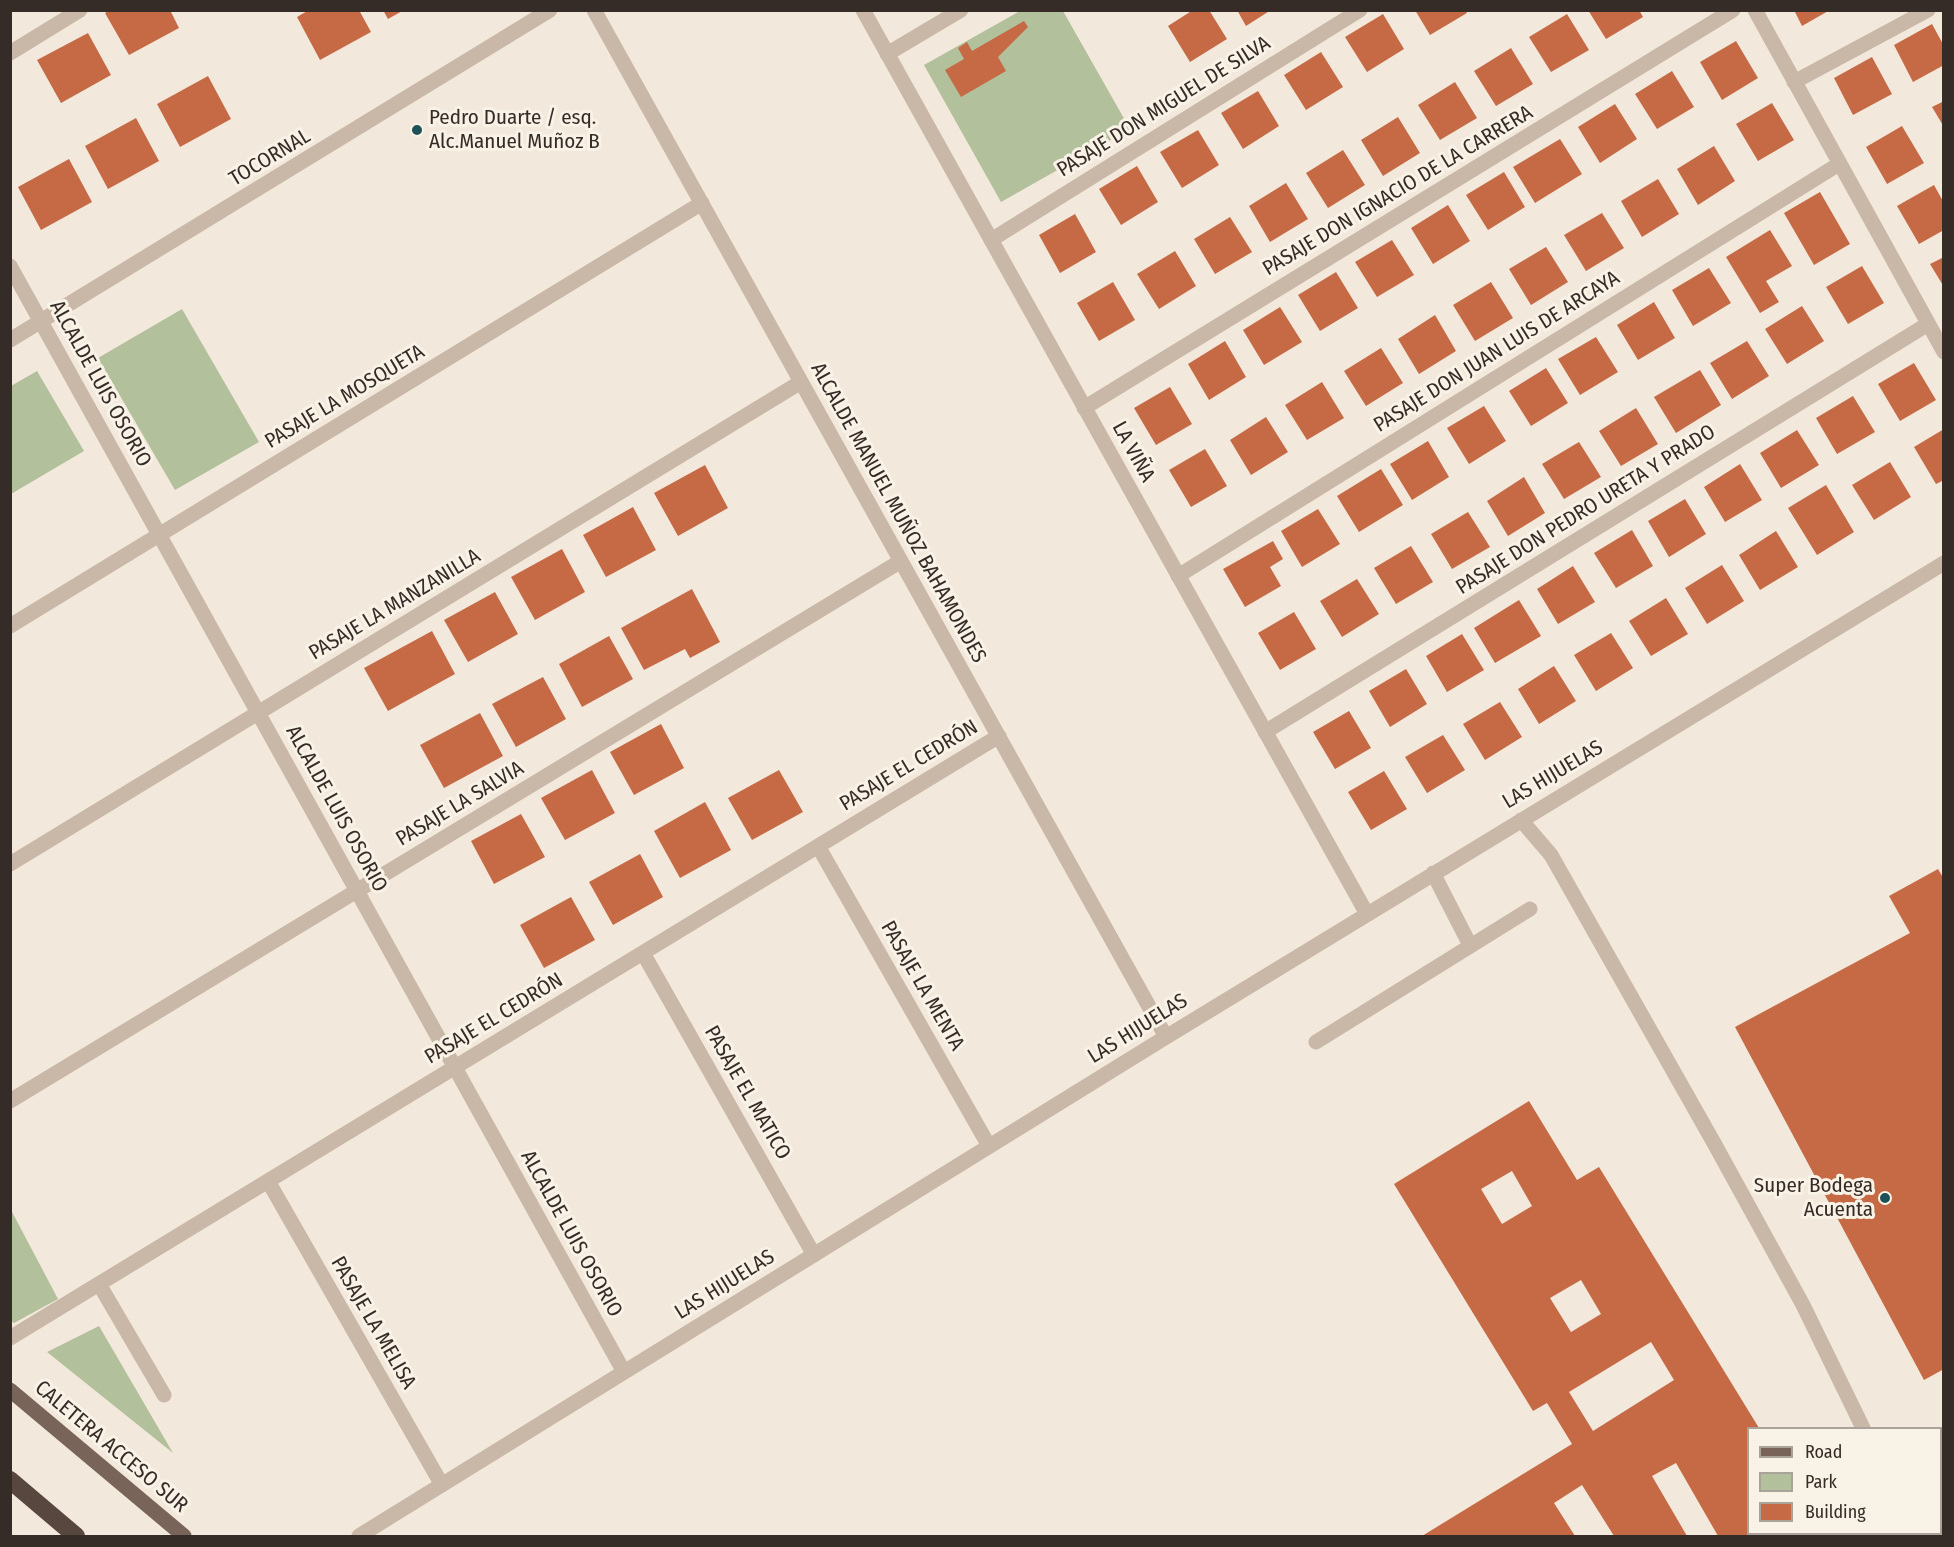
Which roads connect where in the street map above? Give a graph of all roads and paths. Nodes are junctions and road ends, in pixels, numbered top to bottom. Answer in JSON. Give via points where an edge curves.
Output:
{"nodes":[{"id":1,"x":80,"y":10,"type":"edge"},
{"id":2,"x":550,"y":10,"type":"edge"},
{"id":3,"x":594,"y":10,"type":"edge"},
{"id":4,"x":863,"y":10,"type":"edge"},
{"id":5,"x":961,"y":10,"type":"edge"},
{"id":6,"x":1360,"y":10,"type":"edge"},
{"id":7,"x":1733,"y":10,"type":"edge"},
{"id":8,"x":1755,"y":10,"type":"edge"},
{"id":9,"x":1928,"y":10,"type":"edge"},
{"id":10,"x":10,"y":53,"type":"edge"},
{"id":11,"x":887,"y":54,"type":"junction"},
{"id":12,"x":1794,"y":82,"type":"junction"},
{"id":13,"x":1839,"y":164,"type":"junction"},
{"id":14,"x":702,"y":203,"type":"junction"},
{"id":15,"x":991,"y":240,"type":"junction"},
{"id":16,"x":10,"y":266,"type":"edge"},
{"id":17,"x":41,"y":322,"type":"junction"},
{"id":18,"x":1928,"y":324,"type":"junction"},
{"id":19,"x":10,"y":340,"type":"edge"},
{"id":20,"x":1944,"y":352,"type":"edge"},
{"id":21,"x":801,"y":382,"type":"junction"},
{"id":22,"x":1084,"y":408,"type":"junction"},
{"id":23,"x":159,"y":535,"type":"junction"},
{"id":24,"x":901,"y":561,"type":"junction"},
{"id":25,"x":1944,"y":563,"type":"edge"},
{"id":26,"x":1178,"y":576,"type":"junction"},
{"id":27,"x":10,"y":626,"type":"edge"},
{"id":28,"x":258,"y":713,"type":"junction"},
{"id":29,"x":1265,"y":732,"type":"junction"},
{"id":30,"x":999,"y":736,"type":"junction"},
{"id":31,"x":1521,"y":820,"type":"junction"},
{"id":32,"x":818,"y":846,"type":"junction"},
{"id":33,"x":10,"y":864,"type":"edge"},
{"id":34,"x":1433,"y":873,"type":"junction"},
{"id":35,"x":357,"y":891,"type":"junction"},
{"id":36,"x":1530,"y":909,"type":"dead end"},
{"id":37,"x":1366,"y":914,"type":"junction"},
{"id":38,"x":1470,"y":945,"type":"junction"},
{"id":39,"x":643,"y":953,"type":"junction"},
{"id":40,"x":1166,"y":1036,"type":"junction"},
{"id":41,"x":1316,"y":1042,"type":"dead end"},
{"id":42,"x":455,"y":1068,"type":"junction"},
{"id":43,"x":10,"y":1101,"type":"edge"},
{"id":44,"x":989,"y":1146,"type":"junction"},
{"id":45,"x":268,"y":1181,"type":"junction"},
{"id":46,"x":814,"y":1255,"type":"junction"},
{"id":47,"x":99,"y":1284,"type":"junction"},
{"id":48,"x":10,"y":1338,"type":"edge"},
{"id":49,"x":624,"y":1372,"type":"junction"},
{"id":50,"x":10,"y":1390,"type":"edge"},
{"id":51,"x":164,"y":1395,"type":"dead end"},
{"id":52,"x":1863,"y":1427,"type":"edge"},
{"id":53,"x":10,"y":1480,"type":"edge"},
{"id":54,"x":442,"y":1485,"type":"junction"},
{"id":55,"x":76,"y":1536,"type":"edge"},
{"id":56,"x":184,"y":1536,"type":"edge"},
{"id":57,"x":359,"y":1536,"type":"edge"}],
"edges":[{"from":1,"to":10,"type":"street"},
{"from":2,"to":17,"type":"street","name":"TOCORNAL"},
{"from":3,"to":14,"type":"street","name":"ALCALDE MANUEL MUÑOZ BAHAMONDES"},
{"from":4,"to":11,"type":"street","name":"LA VIÑA"},
{"from":5,"to":11,"type":"street"},
{"from":6,"to":15,"type":"street","name":"PASAJE DON MIGUEL DE SILVA"},
{"from":7,"to":22,"type":"street","name":"PASAJE DON IGNACIO DE LA CARRERA"},
{"from":8,"to":12,"type":"street"},
{"from":9,"to":12,"type":"street"},
{"from":11,"to":15,"type":"street","name":"LA VIÑA"},
{"from":12,"to":13,"type":"street"},
{"from":13,"to":18,"type":"street"},
{"from":13,"to":26,"type":"street","name":"PASAJE DON JUAN LUIS DE ARCAYA"},
{"from":14,"to":21,"type":"street","name":"ALCALDE MANUEL MUÑOZ BAHAMONDES"},
{"from":14,"to":23,"type":"street","name":"PASAJE LA MOSQUETA"},
{"from":15,"to":22,"type":"street","name":"LA VIÑA"},
{"from":16,"to":17,"type":"street","name":"ALCALDE LUIS OSORIO"},
{"from":17,"to":19,"type":"street","name":"TOCORNAL"},
{"from":17,"to":23,"type":"street","name":"ALCALDE LUIS OSORIO"},
{"from":18,"to":20,"type":"street"},
{"from":18,"to":29,"type":"street","name":"PASAJE DON PEDRO URETA Y PRADO"},
{"from":21,"to":24,"type":"street","name":"ALCALDE MANUEL MUÑOZ BAHAMONDES"},
{"from":21,"to":28,"type":"street","name":"PASAJE LA MANZANILLA"},
{"from":22,"to":26,"type":"street","name":"LA VIÑA"},
{"from":23,"to":27,"type":"street","name":"PASAJE LA MOSQUETA"},
{"from":23,"to":28,"type":"street","name":"ALCALDE LUIS OSORIO"},
{"from":24,"to":30,"type":"street","name":"ALCALDE MANUEL MUÑOZ BAHAMONDES"},
{"from":24,"to":35,"type":"street","name":"PASAJE LA SALVIA"},
{"from":25,"to":31,"type":"street","name":"LAS HIJUELAS"},
{"from":26,"to":29,"type":"street","name":"LA VIÑA"},
{"from":28,"to":33,"type":"street","name":"PASAJE LA MANZANILLA"},
{"from":28,"to":35,"type":"street","name":"ALCALDE LUIS OSORIO"},
{"from":29,"to":37,"type":"street","name":"LA VIÑA"},
{"from":30,"to":32,"type":"street","name":"PASAJE EL CEDRÓN"},
{"from":30,"to":40,"type":"street","name":"ALCALDE MANUEL MUÑOZ BAHAMONDES"},
{"from":31,"to":34,"type":"street","name":"LAS HIJUELAS"},
{"from":31,"to":52,"type":"street","via":[[1551,855],[1714,1143],[1803,1305]]},
{"from":32,"to":39,"type":"street","name":"PASAJE EL CEDRÓN"},
{"from":32,"to":44,"type":"street","name":"PASAJE LA MENTA"},
{"from":34,"to":37,"type":"street","name":"LAS HIJUELAS"},
{"from":34,"to":38,"type":"street"},
{"from":35,"to":42,"type":"street","name":"ALCALDE LUIS OSORIO"},
{"from":35,"to":43,"type":"street","name":"PASAJE LA SALVIA"},
{"from":36,"to":38,"type":"street"},
{"from":37,"to":40,"type":"street","name":"LAS HIJUELAS"},
{"from":38,"to":41,"type":"street"},
{"from":39,"to":42,"type":"street","name":"PASAJE EL CEDRÓN"},
{"from":39,"to":46,"type":"street","name":"PASAJE EL MATICO"},
{"from":40,"to":44,"type":"street","name":"LAS HIJUELAS"},
{"from":42,"to":45,"type":"street","name":"PASAJE EL CEDRÓN"},
{"from":42,"to":49,"type":"street","name":"ALCALDE LUIS OSORIO"},
{"from":44,"to":46,"type":"street","name":"LAS HIJUELAS"},
{"from":45,"to":47,"type":"street","name":"PASAJE EL CEDRÓN"},
{"from":45,"to":54,"type":"street","name":"PASAJE LA MELISA"},
{"from":46,"to":49,"type":"street","name":"LAS HIJUELAS"},
{"from":47,"to":48,"type":"street","name":"PASAJE EL CEDRÓN"},
{"from":47,"to":51,"type":"street"},
{"from":49,"to":54,"type":"street","name":"LAS HIJUELAS"},
{"from":50,"to":56,"type":"main road","name":"CALETERA ACCESO SUR"},
{"from":53,"to":55,"type":"highway"},
{"from":54,"to":57,"type":"street","name":"LAS HIJUELAS"}]}
